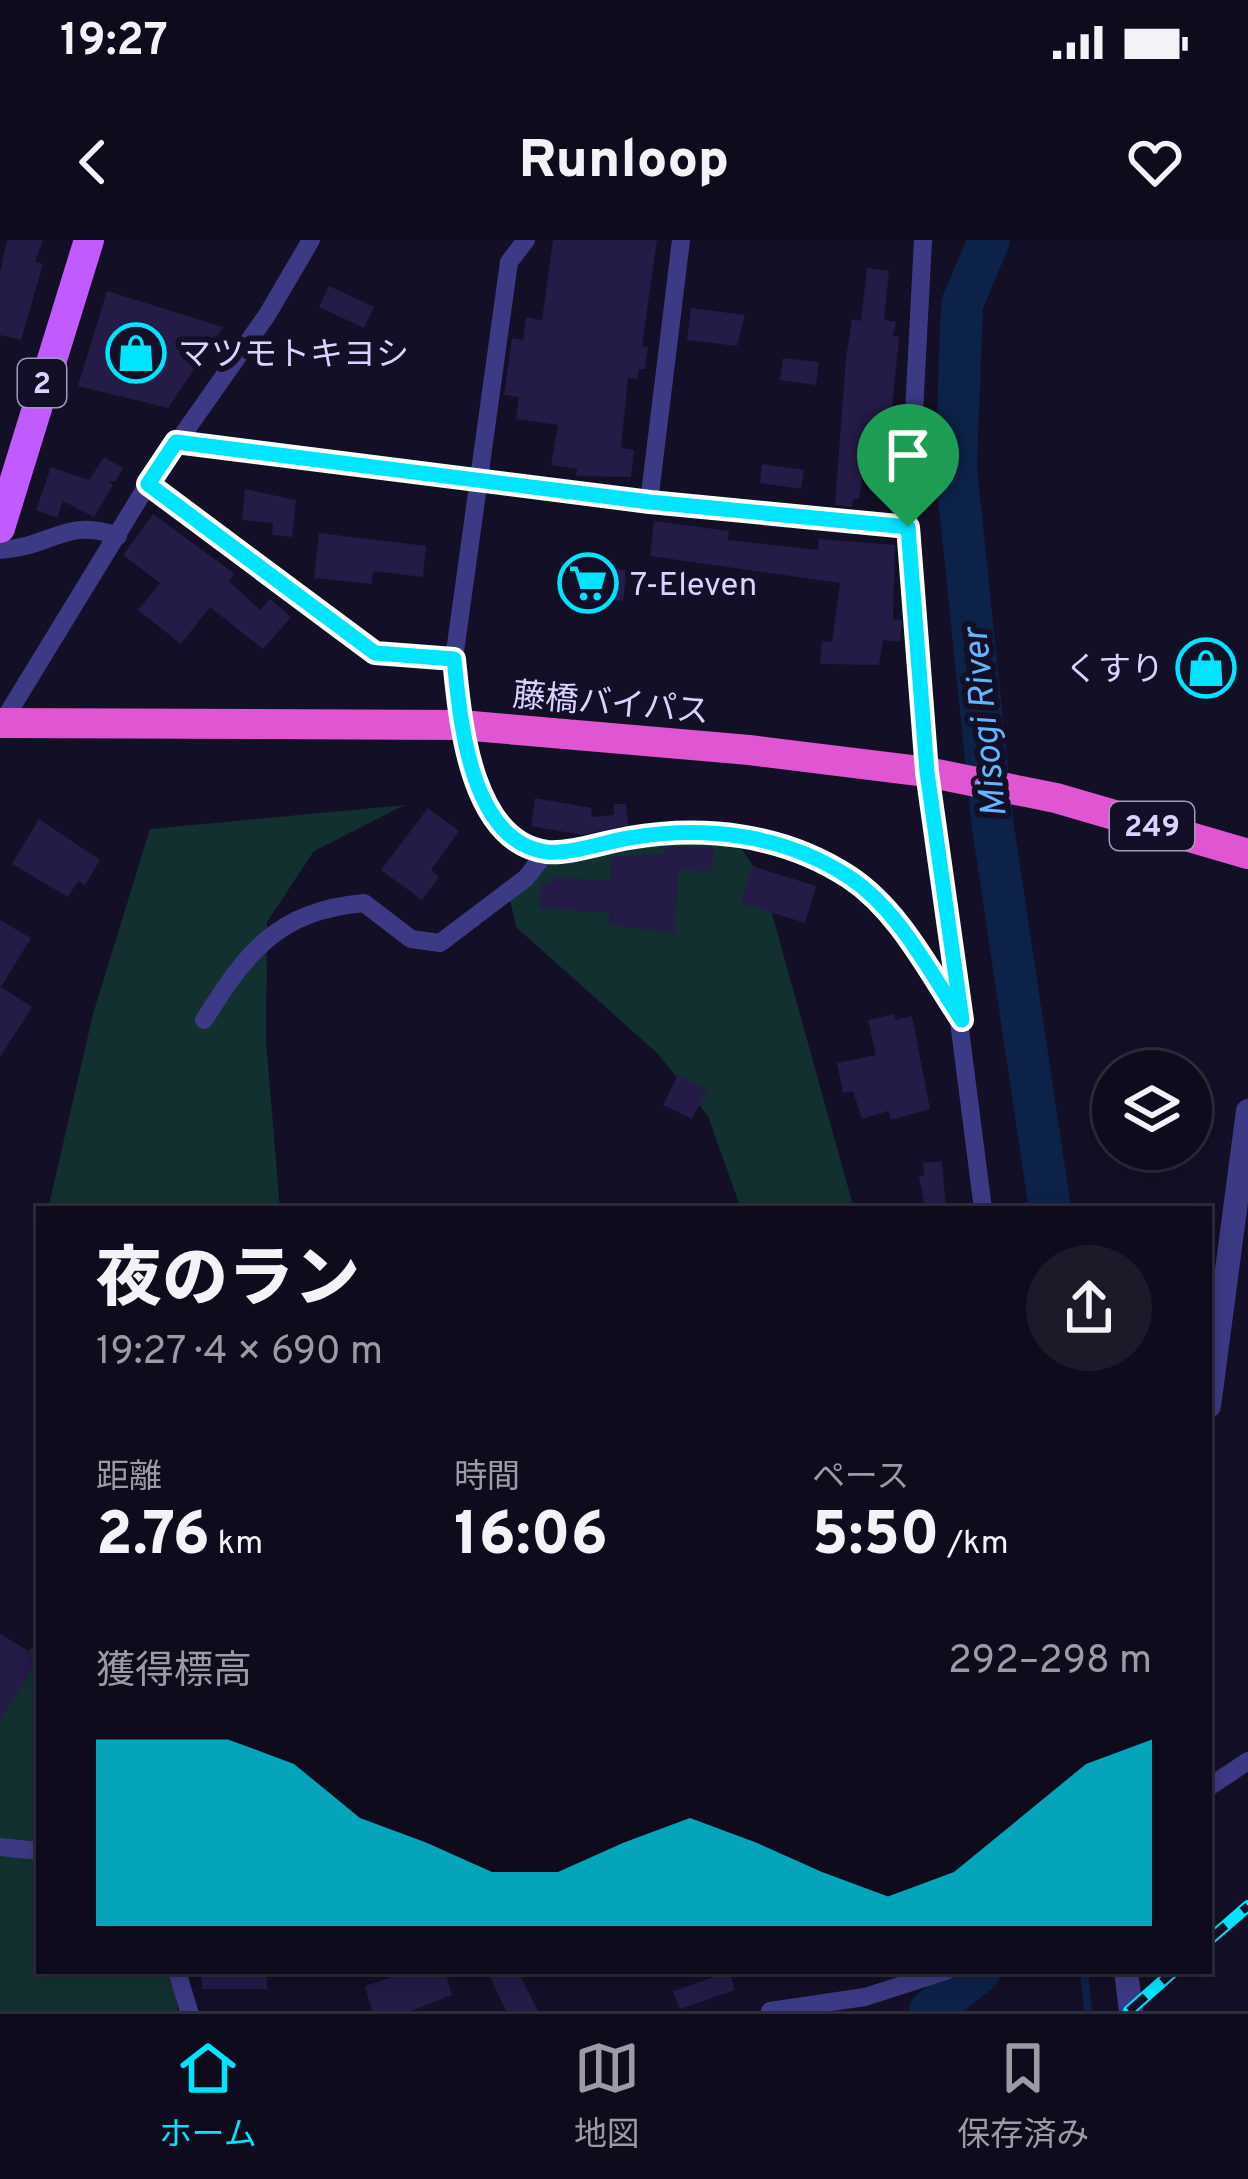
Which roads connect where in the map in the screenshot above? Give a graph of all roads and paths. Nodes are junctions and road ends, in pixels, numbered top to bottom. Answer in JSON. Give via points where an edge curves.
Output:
{"nodes":[{"id":1,"x":89,"y":240,"type":"edge"},
{"id":2,"x":311,"y":240,"type":"edge"},
{"id":3,"x":526,"y":240,"type":"edge"},
{"id":4,"x":681,"y":240,"type":"edge"},
{"id":5,"x":923,"y":240,"type":"edge"},
{"id":6,"x":176,"y":442,"type":"junction"},
{"id":7,"x":481,"y":481,"type":"junction"},
{"id":8,"x":148,"y":484,"type":"junction"},
{"id":9,"x":650,"y":502,"type":"junction"},
{"id":10,"x":908,"y":527,"type":"junction"},
{"id":11,"x":0,"y":528,"type":"edge"},
{"id":12,"x":118,"y":536,"type":"junction"},
{"id":13,"x":0,"y":550,"type":"edge"},
{"id":14,"x":454,"y":659,"type":"junction"},
{"id":15,"x":1,"y":723,"type":"edge"},
{"id":16,"x":460,"y":725,"type":"junction"},
{"id":17,"x":936,"y":774,"type":"junction"},
{"id":18,"x":547,"y":852,"type":"junction"},
{"id":19,"x":1248,"y":854,"type":"edge"},
{"id":20,"x":203,"y":1020,"type":"dead end"},
{"id":21,"x":962,"y":1020,"type":"junction"},
{"id":22,"x":1248,"y":1112,"type":"edge"},
{"id":23,"x":983,"y":1206,"type":"edge"},
{"id":24,"x":1212,"y":1383,"type":"edge"},
{"id":25,"x":1248,"y":1761,"type":"edge"},
{"id":26,"x":1212,"y":1784,"type":"edge"},
{"id":27,"x":0,"y":1847,"type":"edge"},
{"id":28,"x":36,"y":1851,"type":"edge"},
{"id":29,"x":178,"y":1974,"type":"edge"},
{"id":30,"x":937,"y":1974,"type":"edge"},
{"id":31,"x":1126,"y":1974,"type":"edge"},
{"id":32,"x":189,"y":2011,"type":"edge"},
{"id":33,"x":770,"y":2011,"type":"edge"},
{"id":34,"x":1131,"y":2011,"type":"edge"}],
"edges":[{"from":1,"to":11,"type":"main road","number":"2"},
{"from":2,"to":6,"type":"street"},
{"from":3,"to":7,"type":"street","via":[[509,262]]},
{"from":4,"to":9,"type":"street"},
{"from":5,"to":10,"type":"street"},
{"from":6,"to":7,"type":"street"},
{"from":6,"to":8,"type":"street"},
{"from":7,"to":9,"type":"street"},
{"from":7,"to":14,"type":"street"},
{"from":8,"to":12,"type":"street"},
{"from":8,"to":14,"type":"street","via":[[375,653]]},
{"from":9,"to":10,"type":"street"},
{"from":10,"to":17,"type":"street"},
{"from":12,"to":13,"type":"street","via":[[76,527]]},
{"from":12,"to":15,"type":"street"},
{"from":14,"to":16,"type":"street"},
{"from":15,"to":16,"type":"highway","name":"藤橋バイパス","number":"249"},
{"from":16,"to":17,"type":"highway","name":"藤橋バイパス","number":"249"},
{"from":16,"to":18,"type":"street","via":[[473,780],[492,811]]},
{"from":17,"to":19,"type":"highway","name":"藤橋バイパス","number":"249","via":[[1056,797]]},
{"from":17,"to":21,"type":"street"},
{"from":18,"to":20,"type":"street","via":[[526,878],[440,943],[411,939],[364,903],[328,906],[284,926],[246,953]]},
{"from":18,"to":21,"type":"street","via":[[705,830],[805,855],[850,878],[892,916]]},
{"from":21,"to":23,"type":"street"},
{"from":22,"to":24,"type":"street"},
{"from":25,"to":26,"type":"street"},
{"from":27,"to":28,"type":"street"},
{"from":29,"to":32,"type":"street"},
{"from":30,"to":33,"type":"street","via":[[865,1997]]},
{"from":31,"to":34,"type":"street"}]}
